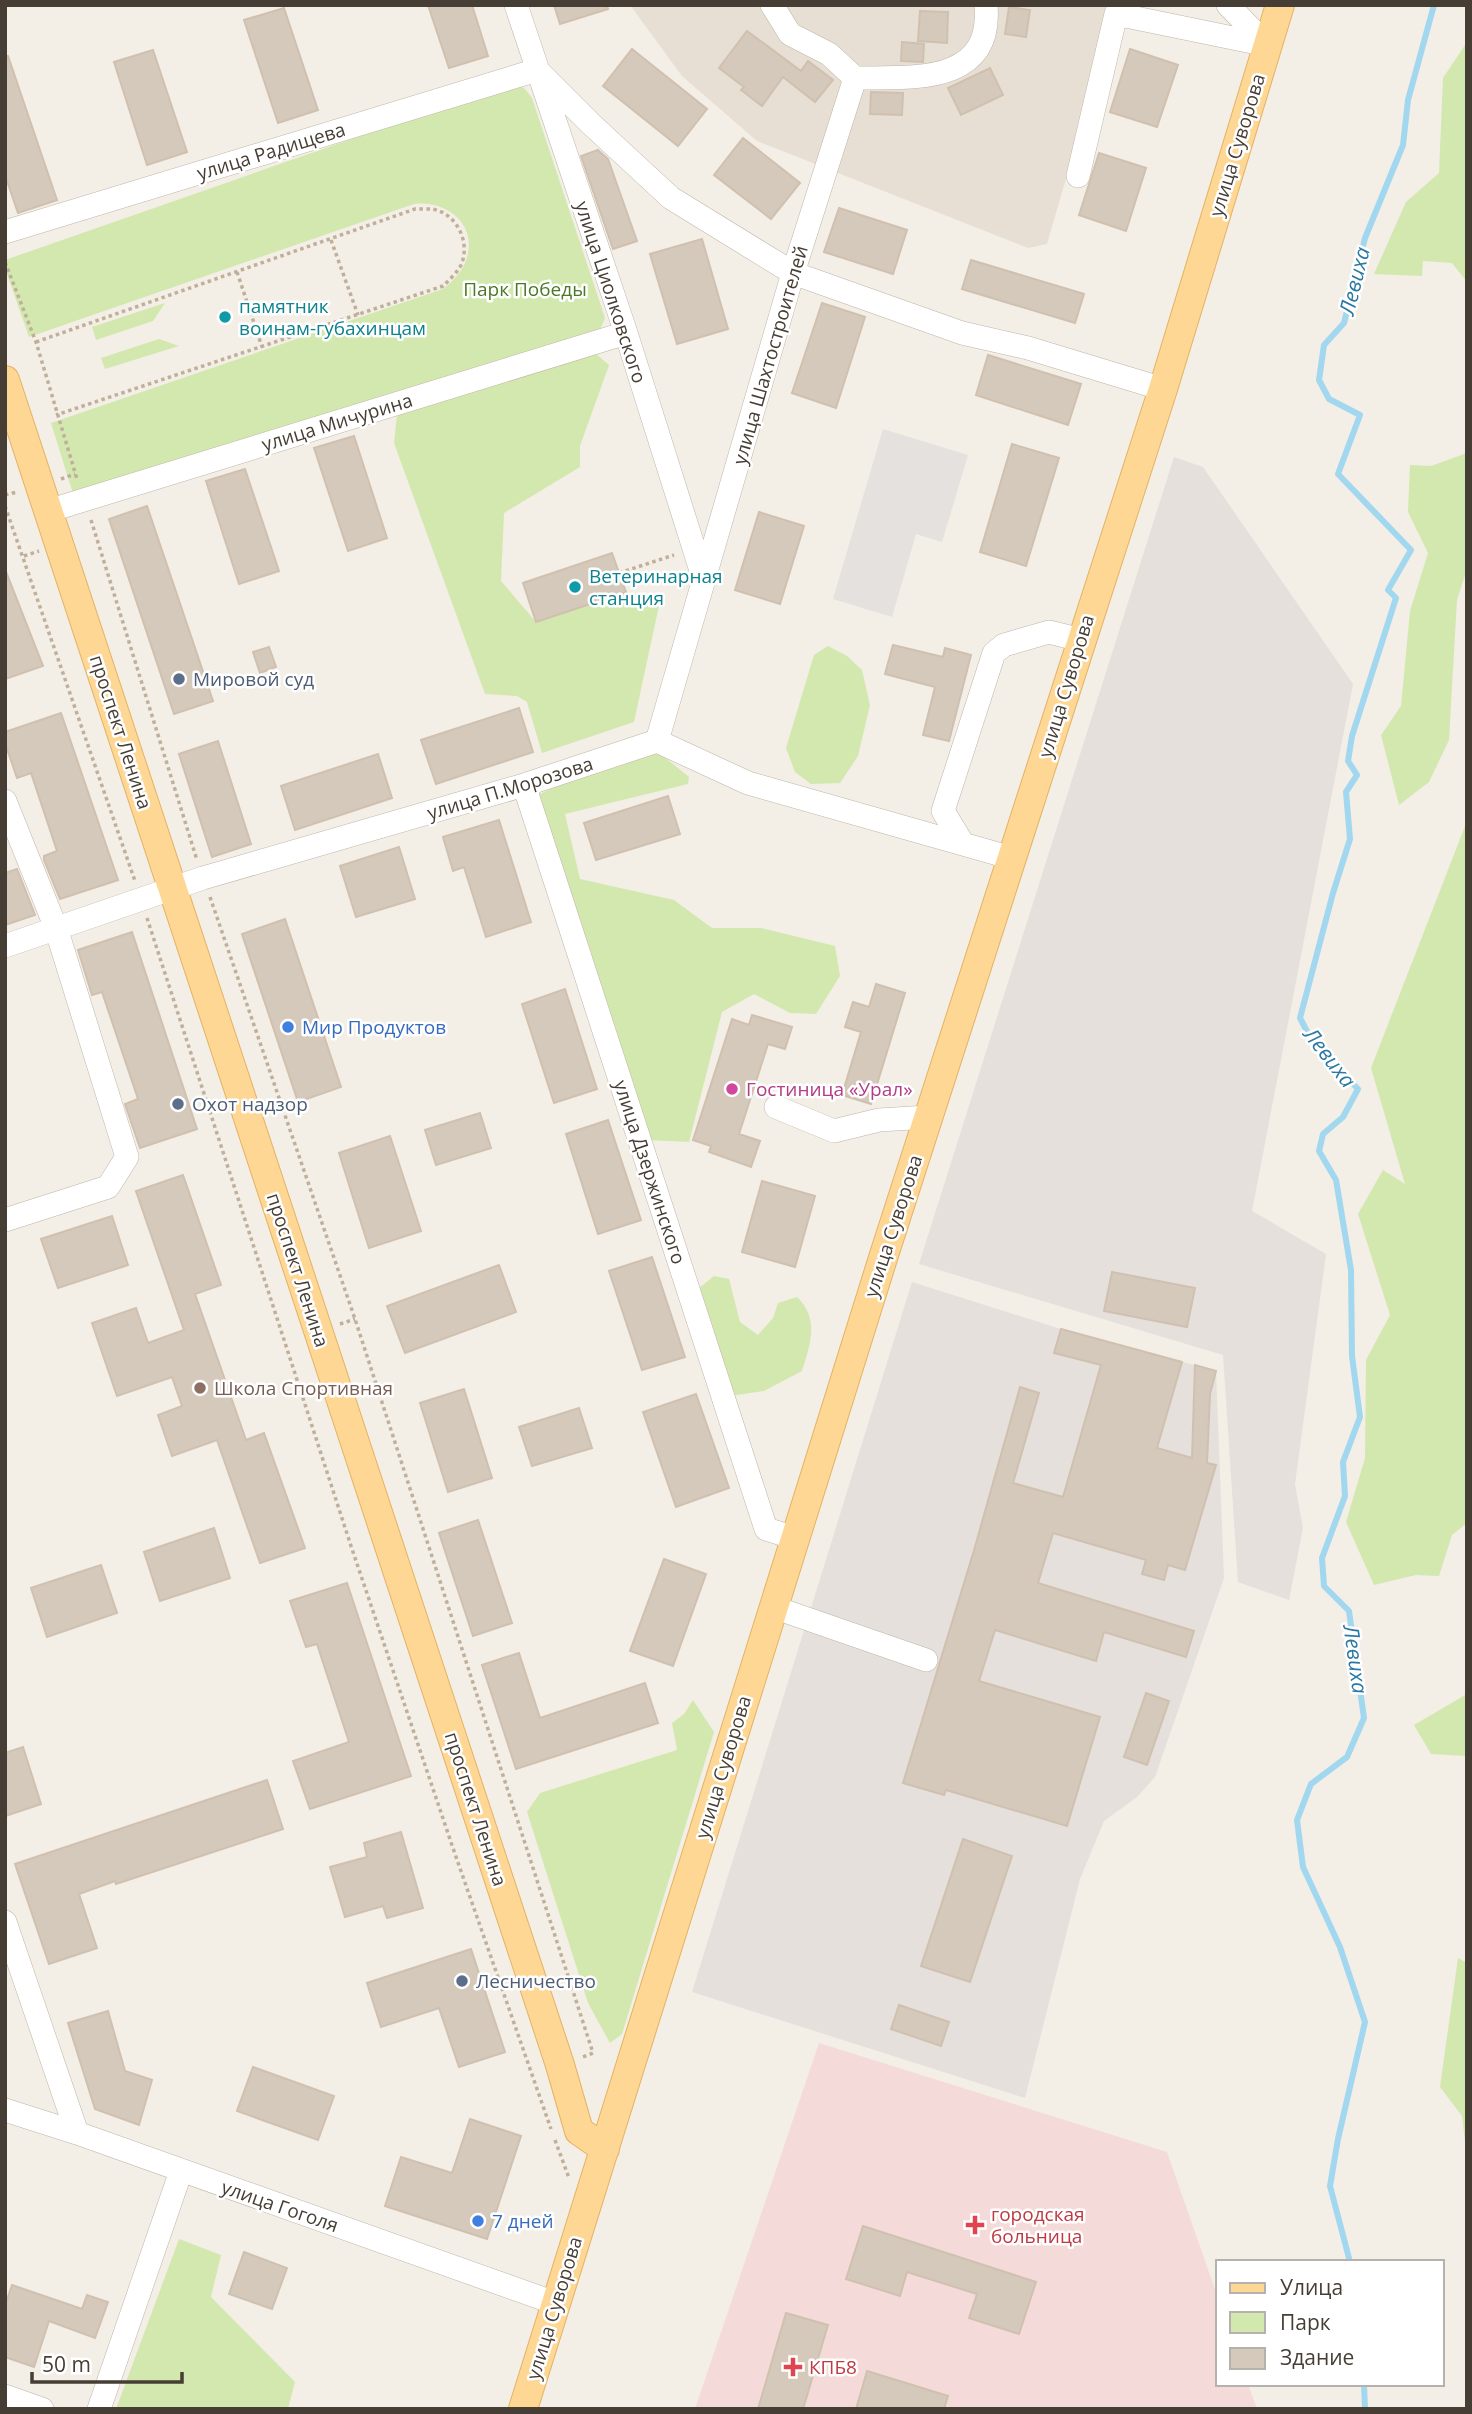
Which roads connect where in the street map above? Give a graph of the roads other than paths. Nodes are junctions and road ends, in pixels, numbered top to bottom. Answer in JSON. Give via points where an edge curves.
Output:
{"nodes":[{"id":1,"x":516,"y":5,"type":"edge"},
{"id":2,"x":772,"y":5,"type":"edge"},
{"id":3,"x":986,"y":5,"type":"edge"},
{"id":4,"x":1228,"y":5,"type":"edge"},
{"id":5,"x":1280,"y":5,"type":"edge"},
{"id":6,"x":1116,"y":10,"type":"edge"},
{"id":7,"x":1267,"y":45,"type":"junction"},
{"id":8,"x":537,"y":70,"type":"junction"},
{"id":9,"x":855,"y":78,"type":"junction"},
{"id":10,"x":1078,"y":176,"type":"dead end"},
{"id":11,"x":5,"y":232,"type":"edge"},
{"id":12,"x":793,"y":273,"type":"junction"},
{"id":13,"x":626,"y":333,"type":"junction"},
{"id":14,"x":5,"y":380,"type":"edge"},
{"id":15,"x":1163,"y":389,"type":"junction"},
{"id":16,"x":48,"y":511,"type":"junction"},
{"id":17,"x":704,"y":580,"type":"junction"},
{"id":18,"x":1081,"y":640,"type":"junction"},
{"id":19,"x":657,"y":741,"type":"junction"},
{"id":20,"x":524,"y":785,"type":"junction"},
{"id":21,"x":5,"y":800,"type":"edge"},
{"id":22,"x":12,"y":837,"type":"edge"},
{"id":23,"x":963,"y":844,"type":"junction"},
{"id":24,"x":1012,"y":858,"type":"junction"},
{"id":25,"x":173,"y":888,"type":"junction"},
{"id":26,"x":56,"y":928,"type":"junction"},
{"id":27,"x":5,"y":946,"type":"edge"},
{"id":28,"x":776,"y":1107,"type":"dead end"},
{"id":29,"x":928,"y":1117,"type":"junction"},
{"id":30,"x":5,"y":1220,"type":"edge"},
{"id":31,"x":795,"y":1538,"type":"junction"},
{"id":32,"x":773,"y":1607,"type":"junction"},
{"id":33,"x":926,"y":1660,"type":"dead end"},
{"id":34,"x":5,"y":1922,"type":"edge"},
{"id":35,"x":5,"y":2110,"type":"edge"},
{"id":36,"x":77,"y":2133,"type":"junction"},
{"id":37,"x":605,"y":2149,"type":"junction"},
{"id":38,"x":181,"y":2171,"type":"junction"},
{"id":39,"x":555,"y":2303,"type":"junction"},
{"id":40,"x":5,"y":2396,"type":"edge"},
{"id":41,"x":42,"y":2409,"type":"edge"},
{"id":42,"x":99,"y":2409,"type":"edge"},
{"id":43,"x":523,"y":2409,"type":"edge"}],
"edges":[{"from":1,"to":8,"type":"street","name":"улица Циолковского"},
{"from":2,"to":9,"type":"street","via":[[790,34],[829,54]]},
{"from":3,"to":9,"type":"street","via":[[984,37],[973,57],[952,69],[925,76]]},
{"from":4,"to":7,"type":"street"},
{"from":5,"to":7,"type":"main road","name":"улица Суворова"},
{"from":6,"to":7,"type":"street"},
{"from":6,"to":10,"type":"street"},
{"from":7,"to":15,"type":"main road","name":"улица Суворова"},
{"from":8,"to":11,"type":"street","name":"улица Радищева"},
{"from":8,"to":12,"type":"street","via":[[671,198]]},
{"from":8,"to":13,"type":"street","name":"улица Циолковского"},
{"from":9,"to":12,"type":"street","name":"улица Шахтостроителей"},
{"from":12,"to":15,"type":"street","via":[[962,333]]},
{"from":12,"to":17,"type":"street","name":"улица Шахтостроителей"},
{"from":13,"to":16,"type":"street","name":"улица Мичурина"},
{"from":13,"to":17,"type":"street","name":"улица Циолковского"},
{"from":14,"to":16,"type":"main road","name":"проспект Ленина"},
{"from":15,"to":18,"type":"main road","name":"улица Суворова"},
{"from":16,"to":25,"type":"main road","name":"проспект Ленина"},
{"from":17,"to":19,"type":"street","name":"улица Шахтостроителей"},
{"from":18,"to":23,"type":"street","via":[[1049,632],[1004,645],[994,653],[943,811]]},
{"from":18,"to":24,"type":"main road","name":"улица Суворова"},
{"from":19,"to":20,"type":"street","name":"улица П.Морозова"},
{"from":19,"to":23,"type":"street","via":[[748,783]]},
{"from":20,"to":25,"type":"street","name":"улица П.Морозова"},
{"from":20,"to":31,"type":"street","name":"улица Дзержинского","via":[[766,1529]]},
{"from":21,"to":22,"type":"street"},
{"from":22,"to":26,"type":"street"},
{"from":23,"to":24,"type":"street"},
{"from":24,"to":29,"type":"main road","name":"улица Суворова"},
{"from":25,"to":26,"type":"street","name":"улица П.Морозова"},
{"from":25,"to":37,"type":"main road","name":"проспект Ленина","via":[[579,2131]]},
{"from":26,"to":27,"type":"street","name":"улица П.Морозова"},
{"from":26,"to":30,"type":"street","via":[[127,1157],[108,1187]]},
{"from":28,"to":29,"type":"street","via":[[834,1131],[879,1119]]},
{"from":29,"to":31,"type":"main road","name":"улица Суворова"},
{"from":31,"to":32,"type":"main road","name":"улица Суворова"},
{"from":32,"to":33,"type":"street"},
{"from":32,"to":37,"type":"main road","name":"улица Суворова"},
{"from":34,"to":36,"type":"street"},
{"from":35,"to":36,"type":"street","name":"улица Гоголя"},
{"from":36,"to":38,"type":"street","name":"улица Гоголя"},
{"from":37,"to":39,"type":"main road","name":"улица Суворова"},
{"from":38,"to":39,"type":"street","name":"улица Гоголя"},
{"from":38,"to":42,"type":"street"},
{"from":39,"to":43,"type":"main road","name":"улица Суворова"},
{"from":40,"to":41,"type":"street"}]}
